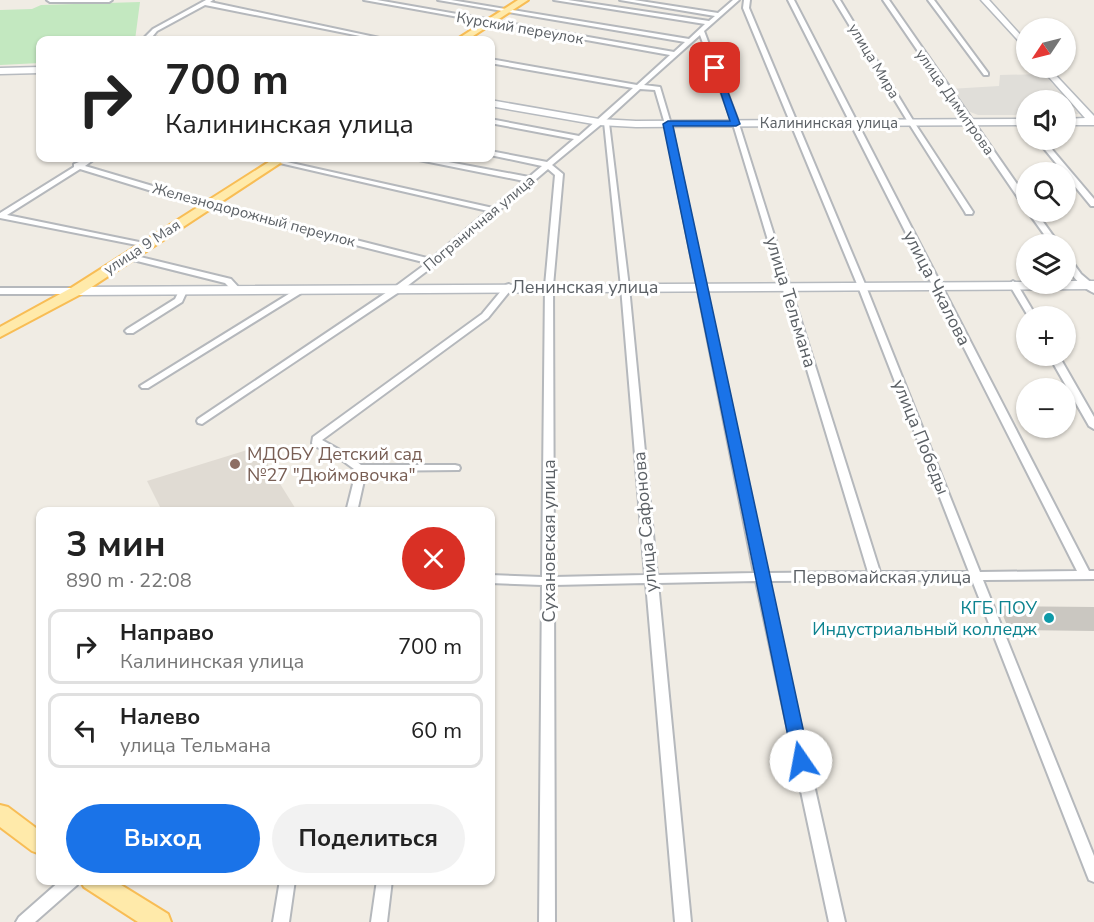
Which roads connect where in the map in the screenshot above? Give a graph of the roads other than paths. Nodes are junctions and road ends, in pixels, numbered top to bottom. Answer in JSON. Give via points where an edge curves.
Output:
{"nodes":[{"id":1,"x":50,"y":0,"type":"edge"},
{"id":2,"x":109,"y":0,"type":"edge"},
{"id":3,"x":367,"y":0,"type":"edge"},
{"id":4,"x":441,"y":0,"type":"edge"},
{"id":5,"x":524,"y":0,"type":"edge"},
{"id":6,"x":557,"y":0,"type":"edge"},
{"id":7,"x":623,"y":0,"type":"edge"},
{"id":8,"x":736,"y":0,"type":"edge"},
{"id":9,"x":747,"y":0,"type":"edge"},
{"id":10,"x":791,"y":0,"type":"edge"},
{"id":11,"x":837,"y":0,"type":"edge"},
{"id":12,"x":886,"y":0,"type":"edge"},
{"id":13,"x":931,"y":0,"type":"edge"},
{"id":14,"x":985,"y":0,"type":"edge"},
{"id":15,"x":206,"y":1,"type":"edge"},
{"id":16,"x":507,"y":12,"type":"junction"},
{"id":17,"x":719,"y":15,"type":"junction"},
{"id":18,"x":489,"y":23,"type":"junction"},
{"id":19,"x":705,"y":27,"type":"junction"},
{"id":20,"x":1016,"y":35,"type":"edge"},
{"id":21,"x":149,"y":36,"type":"edge"},
{"id":22,"x":368,"y":36,"type":"edge"},
{"id":23,"x":468,"y":36,"type":"edge"},
{"id":24,"x":690,"y":41,"type":"junction"},
{"id":25,"x":674,"y":54,"type":"junction"},
{"id":26,"x":495,"y":62,"type":"edge"},
{"id":27,"x":36,"y":70,"type":"edge"},
{"id":28,"x":0,"y":71,"type":"edge"},
{"id":29,"x":986,"y":74,"type":"dead end"},
{"id":30,"x":1054,"y":78,"type":"edge"},
{"id":31,"x":636,"y":87,"type":"junction"},
{"id":32,"x":495,"y":104,"type":"edge"},
{"id":33,"x":1094,"y":121,"type":"edge"},
{"id":34,"x":495,"y":122,"type":"edge"},
{"id":35,"x":602,"y":122,"type":"junction"},
{"id":36,"x":911,"y":122,"type":"junction"},
{"id":37,"x":969,"y":122,"type":"junction"},
{"id":38,"x":1076,"y":122,"type":"edge"},
{"id":39,"x":793,"y":123,"type":"junction"},
{"id":40,"x":854,"y":123,"type":"junction"},
{"id":41,"x":1016,"y":123,"type":"edge"},
{"id":42,"x":668,"y":124,"type":"junction"},
{"id":43,"x":736,"y":124,"type":"junction"},
{"id":44,"x":580,"y":138,"type":"junction"},
{"id":45,"x":1049,"y":150,"type":"edge"},
{"id":46,"x":495,"y":154,"type":"edge"},
{"id":47,"x":84,"y":162,"type":"edge"},
{"id":48,"x":274,"y":162,"type":"edge"},
{"id":49,"x":292,"y":162,"type":"edge"},
{"id":50,"x":439,"y":162,"type":"edge"},
{"id":51,"x":548,"y":165,"type":"junction"},
{"id":52,"x":76,"y":166,"type":"junction"},
{"id":53,"x":530,"y":180,"type":"junction"},
{"id":54,"x":1016,"y":189,"type":"edge"},
{"id":55,"x":1094,"y":204,"type":"edge"},
{"id":56,"x":207,"y":205,"type":"junction"},
{"id":57,"x":493,"y":210,"type":"junction"},
{"id":58,"x":969,"y":212,"type":"dead end"},
{"id":59,"x":0,"y":216,"type":"edge"},
{"id":60,"x":144,"y":245,"type":"junction"},
{"id":61,"x":128,"y":256,"type":"junction"},
{"id":62,"x":433,"y":262,"type":"junction"},
{"id":63,"x":1076,"y":273,"type":"edge"},
{"id":64,"x":861,"y":284,"type":"junction"},
{"id":65,"x":934,"y":284,"type":"junction"},
{"id":66,"x":1013,"y":284,"type":"junction"},
{"id":67,"x":786,"y":285,"type":"junction"},
{"id":68,"x":549,"y":286,"type":"junction"},
{"id":69,"x":624,"y":286,"type":"junction"},
{"id":70,"x":702,"y":286,"type":"junction"},
{"id":71,"x":1093,"y":286,"type":"edge"},
{"id":72,"x":509,"y":287,"type":"junction"},
{"id":73,"x":399,"y":288,"type":"junction"},
{"id":74,"x":300,"y":290,"type":"junction"},
{"id":75,"x":0,"y":291,"type":"edge"},
{"id":76,"x":76,"y":291,"type":"junction"},
{"id":77,"x":183,"y":291,"type":"junction"},
{"id":78,"x":238,"y":291,"type":"junction"},
{"id":79,"x":1026,"y":306,"type":"edge"},
{"id":80,"x":130,"y":331,"type":"dead end"},
{"id":81,"x":0,"y":333,"type":"edge"},
{"id":82,"x":1060,"y":366,"type":"edge"},
{"id":83,"x":145,"y":386,"type":"dead end"},
{"id":84,"x":202,"y":421,"type":"dead end"},
{"id":85,"x":1094,"y":426,"type":"edge"},
{"id":86,"x":359,"y":468,"type":"junction"},
{"id":87,"x":455,"y":468,"type":"dead end"},
{"id":88,"x":352,"y":507,"type":"edge"},
{"id":89,"x":1089,"y":575,"type":"edge"},
{"id":90,"x":875,"y":576,"type":"junction"},
{"id":91,"x":977,"y":576,"type":"junction"},
{"id":92,"x":761,"y":577,"type":"junction"},
{"id":93,"x":495,"y":579,"type":"edge"},
{"id":94,"x":549,"y":581,"type":"junction"},
{"id":95,"x":650,"y":581,"type":"junction"},
{"id":96,"x":0,"y":814,"type":"edge"},
{"id":97,"x":36,"y":841,"type":"edge"},
{"id":98,"x":1094,"y":875,"type":"edge"},
{"id":99,"x":66,"y":885,"type":"edge"},
{"id":100,"x":100,"y":885,"type":"edge"},
{"id":101,"x":287,"y":885,"type":"edge"},
{"id":102,"x":384,"y":885,"type":"edge"},
{"id":103,"x":24,"y":922,"type":"edge"},
{"id":104,"x":159,"y":922,"type":"edge"},
{"id":105,"x":280,"y":922,"type":"edge"},
{"id":106,"x":379,"y":922,"type":"edge"},
{"id":107,"x":548,"y":922,"type":"edge"},
{"id":108,"x":682,"y":922,"type":"edge"},
{"id":109,"x":837,"y":922,"type":"edge"}],
"edges":[{"from":1,"to":2,"type":"street"},
{"from":3,"to":18,"type":"street","name":"Курский переулок"},
{"from":4,"to":16,"type":"street"},
{"from":5,"to":16,"type":"main road"},
{"from":6,"to":19,"type":"street"},
{"from":7,"to":17,"type":"street"},
{"from":8,"to":17,"type":"street","name":"Пограничная улица"},
{"from":9,"to":39,"type":"street","name":"улица Победы","via":[[746,8]]},
{"from":10,"to":40,"type":"street","name":"улица Чкалова"},
{"from":11,"to":36,"type":"street","name":"улица Мира"},
{"from":12,"to":37,"type":"street","name":"улица Димитрова"},
{"from":13,"to":29,"type":"street"},
{"from":14,"to":20,"type":"main road"},
{"from":15,"to":21,"type":"street"},
{"from":15,"to":22,"type":"street"},
{"from":16,"to":18,"type":"main road"},
{"from":16,"to":24,"type":"street"},
{"from":17,"to":19,"type":"street","name":"Пограничная улица"},
{"from":18,"to":23,"type":"main road"},
{"from":18,"to":25,"type":"street","name":"Курский переулок"},
{"from":19,"to":24,"type":"street","name":"Пограничная улица"},
{"from":19,"to":43,"type":"street","name":"улица Тельмана"},
{"from":24,"to":25,"type":"street","name":"Пограничная улица"},
{"from":25,"to":31,"type":"street","name":"Пограничная улица"},
{"from":26,"to":31,"type":"street"},
{"from":27,"to":28,"type":"main road"},
{"from":30,"to":33,"type":"main road"},
{"from":31,"to":35,"type":"street","name":"Пограничная улица"},
{"from":31,"to":42,"type":"street","via":[[658,88]]},
{"from":32,"to":35,"type":"main road","name":"Калининская улица"},
{"from":33,"to":38,"type":"main road"},
{"from":34,"to":44,"type":"street"},
{"from":35,"to":42,"type":"main road","name":"Калининская улица"},
{"from":35,"to":44,"type":"street","name":"Пограничная улица"},
{"from":35,"to":69,"type":"street","name":"улица Сафонова"},
{"from":36,"to":37,"type":"main road","name":"Калининская улица"},
{"from":36,"to":40,"type":"main road","name":"Калининская улица"},
{"from":36,"to":58,"type":"street","name":"улица Мира"},
{"from":37,"to":41,"type":"main road","name":"Калининская улица"},
{"from":37,"to":54,"type":"street","name":"улица Димитрова"},
{"from":39,"to":40,"type":"main road","name":"Калининская улица"},
{"from":39,"to":43,"type":"main road","name":"Калининская улица"},
{"from":39,"to":64,"type":"street","name":"улица Победы"},
{"from":40,"to":65,"type":"street","name":"улица Чкалова"},
{"from":42,"to":43,"type":"main road","name":"Калининская улица"},
{"from":42,"to":70,"type":"street"},
{"from":43,"to":67,"type":"street","name":"улица Тельмана"},
{"from":44,"to":51,"type":"street","name":"Пограничная улица"},
{"from":45,"to":55,"type":"street"},
{"from":46,"to":51,"type":"street"},
{"from":47,"to":52,"type":"street"},
{"from":48,"to":56,"type":"main road","name":"улица 9 Мая"},
{"from":49,"to":57,"type":"street"},
{"from":50,"to":53,"type":"street"},
{"from":51,"to":53,"type":"street","name":"Пограничная улица"},
{"from":51,"to":68,"type":"street","name":"Сухановская улица","via":[[559,174]]},
{"from":52,"to":56,"type":"street","name":"Железнодорожный переулок"},
{"from":52,"to":59,"type":"street"},
{"from":53,"to":57,"type":"street","name":"Пограничная улица"},
{"from":56,"to":60,"type":"main road","name":"улица 9 Мая"},
{"from":56,"to":62,"type":"street","name":"Железнодорожный переулок"},
{"from":57,"to":62,"type":"street","name":"Пограничная улица"},
{"from":59,"to":60,"type":"street"},
{"from":60,"to":61,"type":"main road","name":"улица 9 Мая"},
{"from":61,"to":76,"type":"main road","name":"улица 9 Мая"},
{"from":61,"to":78,"type":"street","via":[[228,281]]},
{"from":62,"to":73,"type":"street","name":"Пограничная улица"},
{"from":63,"to":71,"type":"street"},
{"from":64,"to":65,"type":"main road","name":"Ленинская улица"},
{"from":64,"to":67,"type":"main road","name":"Ленинская улица"},
{"from":64,"to":91,"type":"street","name":"улица Победы"},
{"from":65,"to":66,"type":"main road","name":"Ленинская улица"},
{"from":65,"to":89,"type":"street","name":"улица Чкалова"},
{"from":66,"to":71,"type":"main road","name":"Ленинская улица"},
{"from":66,"to":79,"type":"street"},
{"from":67,"to":70,"type":"main road","name":"Ленинская улица"},
{"from":67,"to":90,"type":"street","name":"улица Тельмана"},
{"from":68,"to":69,"type":"main road","name":"Ленинская улица"},
{"from":68,"to":72,"type":"main road","name":"Ленинская улица"},
{"from":68,"to":94,"type":"street","name":"Сухановская улица"},
{"from":69,"to":70,"type":"main road","name":"Ленинская улица"},
{"from":69,"to":95,"type":"street","name":"улица Сафонова"},
{"from":70,"to":92,"type":"street"},
{"from":72,"to":73,"type":"main road","name":"Ленинская улица"},
{"from":72,"to":86,"type":"street","via":[[485,316],[317,439],[317,443]]},
{"from":73,"to":74,"type":"main road","name":"Ленинская улица"},
{"from":73,"to":84,"type":"street","name":"Пограничная улица"},
{"from":74,"to":78,"type":"main road","name":"Ленинская улица"},
{"from":74,"to":83,"type":"street"},
{"from":75,"to":76,"type":"street"},
{"from":76,"to":77,"type":"main road","name":"Ленинская улица"},
{"from":76,"to":81,"type":"main road","name":"улица 9 Мая"},
{"from":77,"to":78,"type":"main road","name":"Ленинская улица"},
{"from":77,"to":80,"type":"street","via":[[179,300]]},
{"from":82,"to":85,"type":"street"},
{"from":86,"to":87,"type":"street"},
{"from":86,"to":88,"type":"street"},
{"from":89,"to":91,"type":"street","name":"Первомайская улица"},
{"from":90,"to":91,"type":"street","name":"Первомайская улица"},
{"from":90,"to":92,"type":"street","name":"Первомайская улица"},
{"from":91,"to":98,"type":"street","name":"улица Победы"},
{"from":92,"to":95,"type":"street","name":"Первомайская улица"},
{"from":92,"to":109,"type":"street"},
{"from":93,"to":94,"type":"street","name":"Первомайская улица"},
{"from":94,"to":95,"type":"street","name":"Первомайская улица"},
{"from":94,"to":107,"type":"street","name":"Сухановская улица"},
{"from":95,"to":108,"type":"street","name":"улица Сафонова"},
{"from":96,"to":97,"type":"main road"},
{"from":99,"to":103,"type":"street"},
{"from":100,"to":104,"type":"main road"},
{"from":101,"to":105,"type":"street"},
{"from":102,"to":106,"type":"street"}]}
